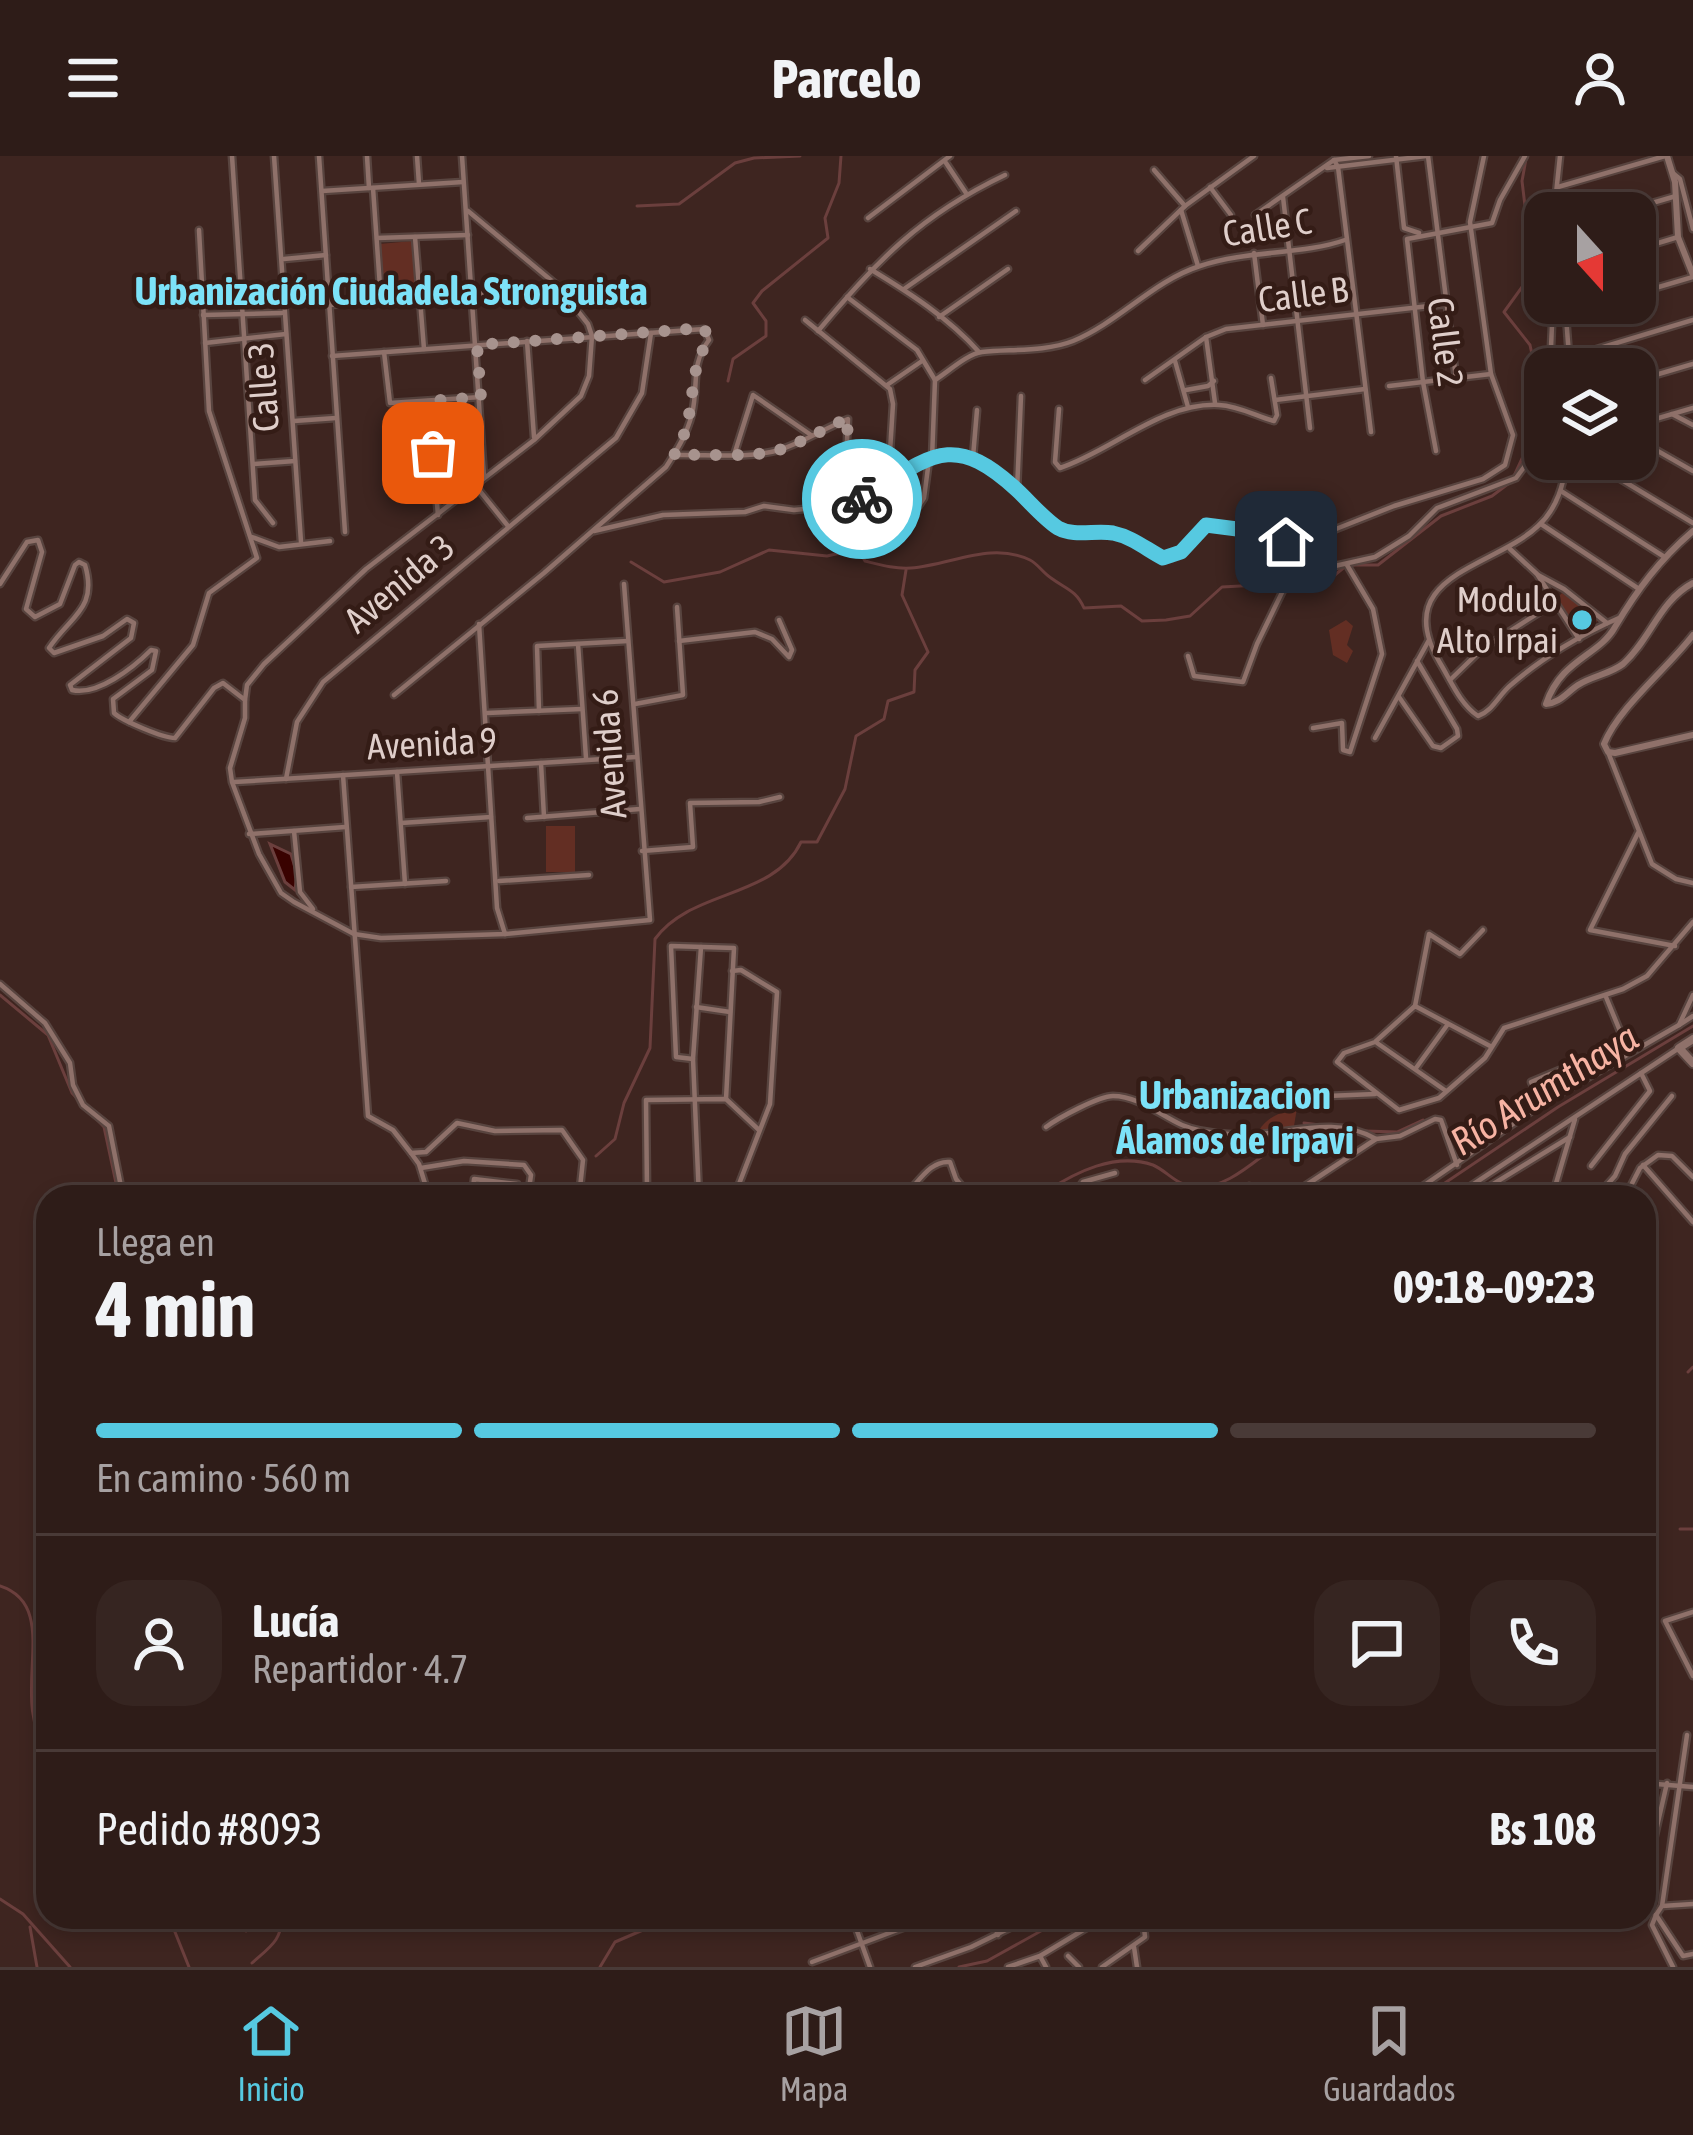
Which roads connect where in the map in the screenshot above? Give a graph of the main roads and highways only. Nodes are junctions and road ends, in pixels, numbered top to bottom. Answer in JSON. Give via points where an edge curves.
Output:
{"nodes":[{"id":1,"x":1693,"y":1040,"type":"edge"},
{"id":2,"x":1693,"y":1063,"type":"edge"}],
"edges":[{"from":1,"to":2,"type":"main road","via":[[1678,1048]]}]}
